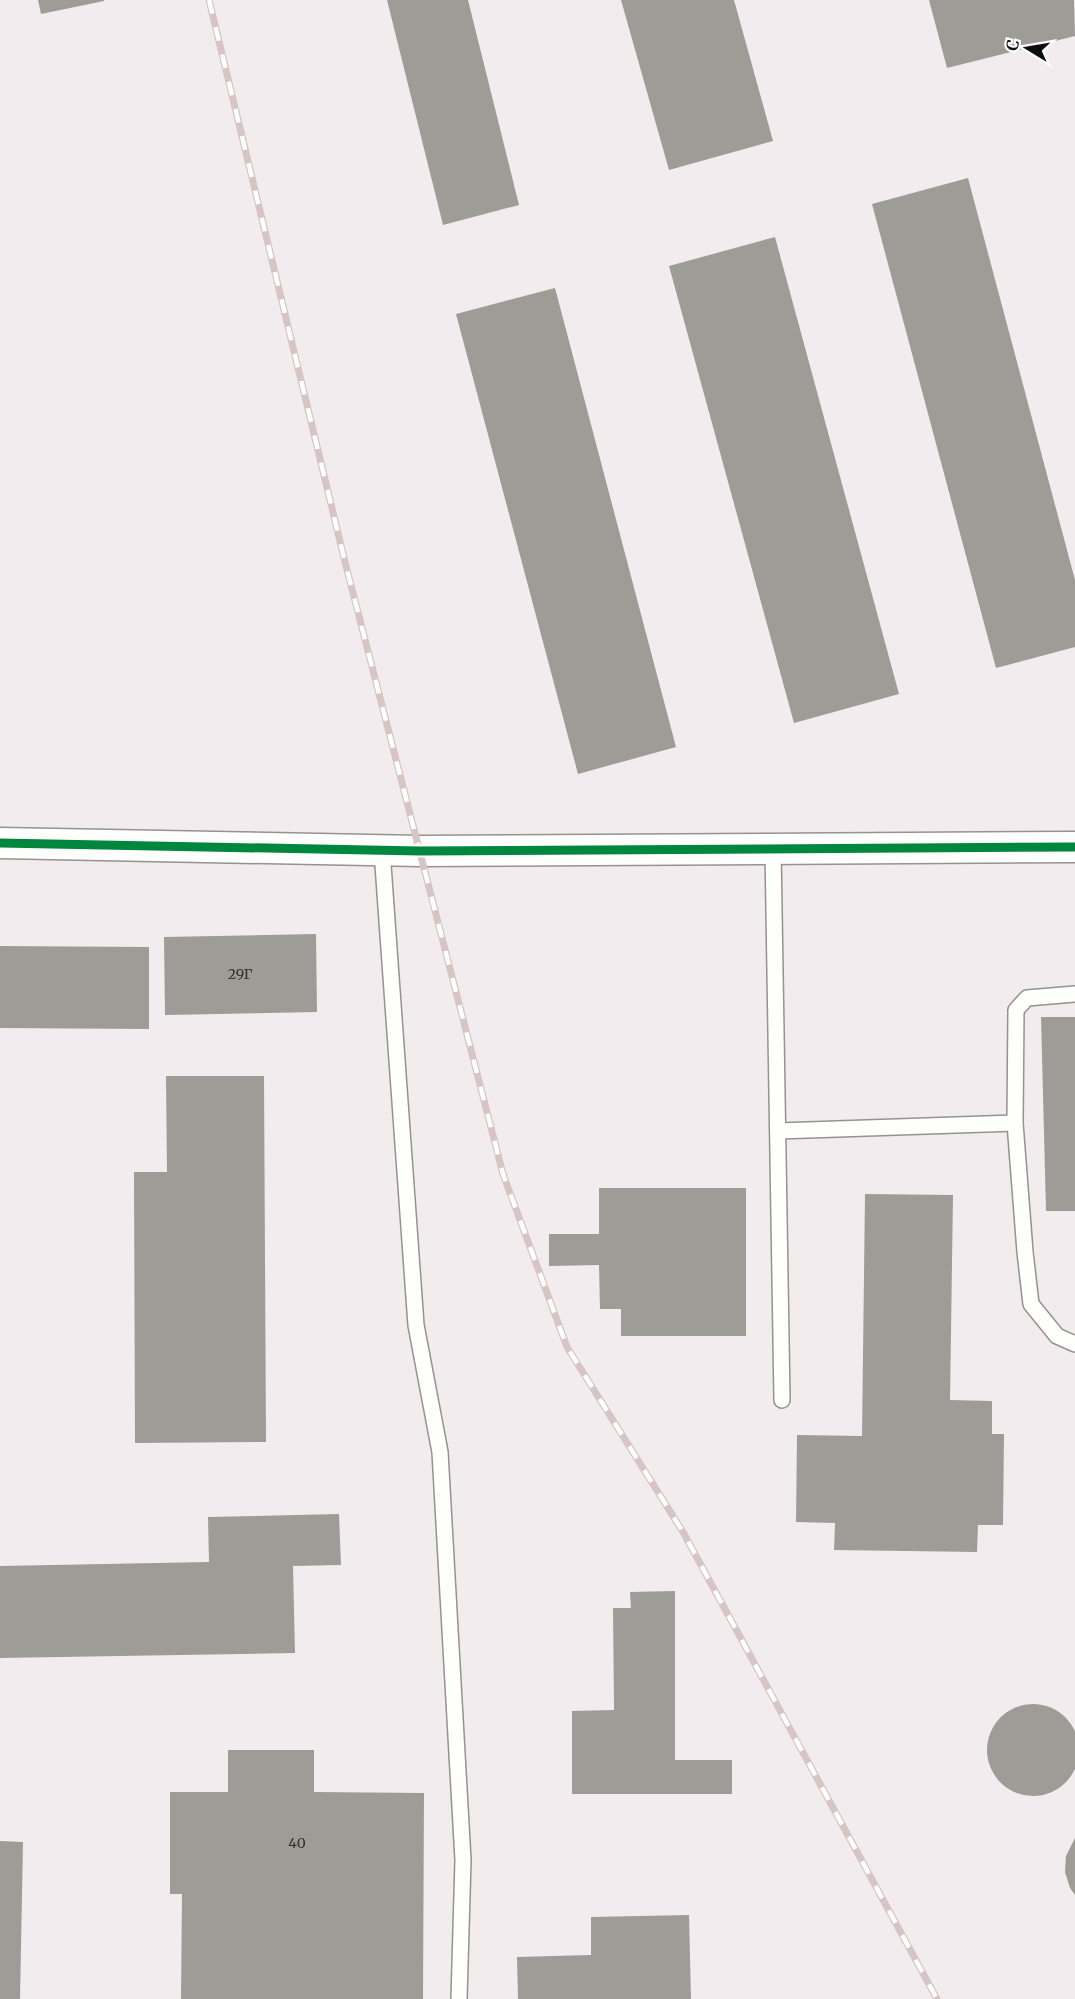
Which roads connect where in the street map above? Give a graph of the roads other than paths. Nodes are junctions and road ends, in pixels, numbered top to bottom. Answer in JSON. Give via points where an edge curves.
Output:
{"nodes":[{"id":1,"x":0,"y":843,"type":"edge"},
{"id":2,"x":1075,"y":847,"type":"edge"},
{"id":3,"x":773,"y":849,"type":"junction"},
{"id":4,"x":382,"y":851,"type":"junction"},
{"id":5,"x":1075,"y":994,"type":"edge"},
{"id":6,"x":1015,"y":1123,"type":"junction"},
{"id":7,"x":778,"y":1131,"type":"junction"},
{"id":8,"x":1075,"y":1344,"type":"edge"},
{"id":9,"x":782,"y":1400,"type":"dead end"},
{"id":10,"x":459,"y":1999,"type":"edge"}],
"edges":[{"from":1,"to":4,"type":"street"},
{"from":2,"to":3,"type":"street"},
{"from":3,"to":4,"type":"street"},
{"from":3,"to":7,"type":"lane"},
{"from":4,"to":10,"type":"lane","via":[[416,1325],[440,1452],[462,1860]]},
{"from":5,"to":6,"type":"lane","via":[[1027,998],[1016,1010]]},
{"from":6,"to":7,"type":"lane"},
{"from":6,"to":8,"type":"lane","via":[[1031,1304],[1057,1336]]},
{"from":7,"to":9,"type":"lane"}]}
